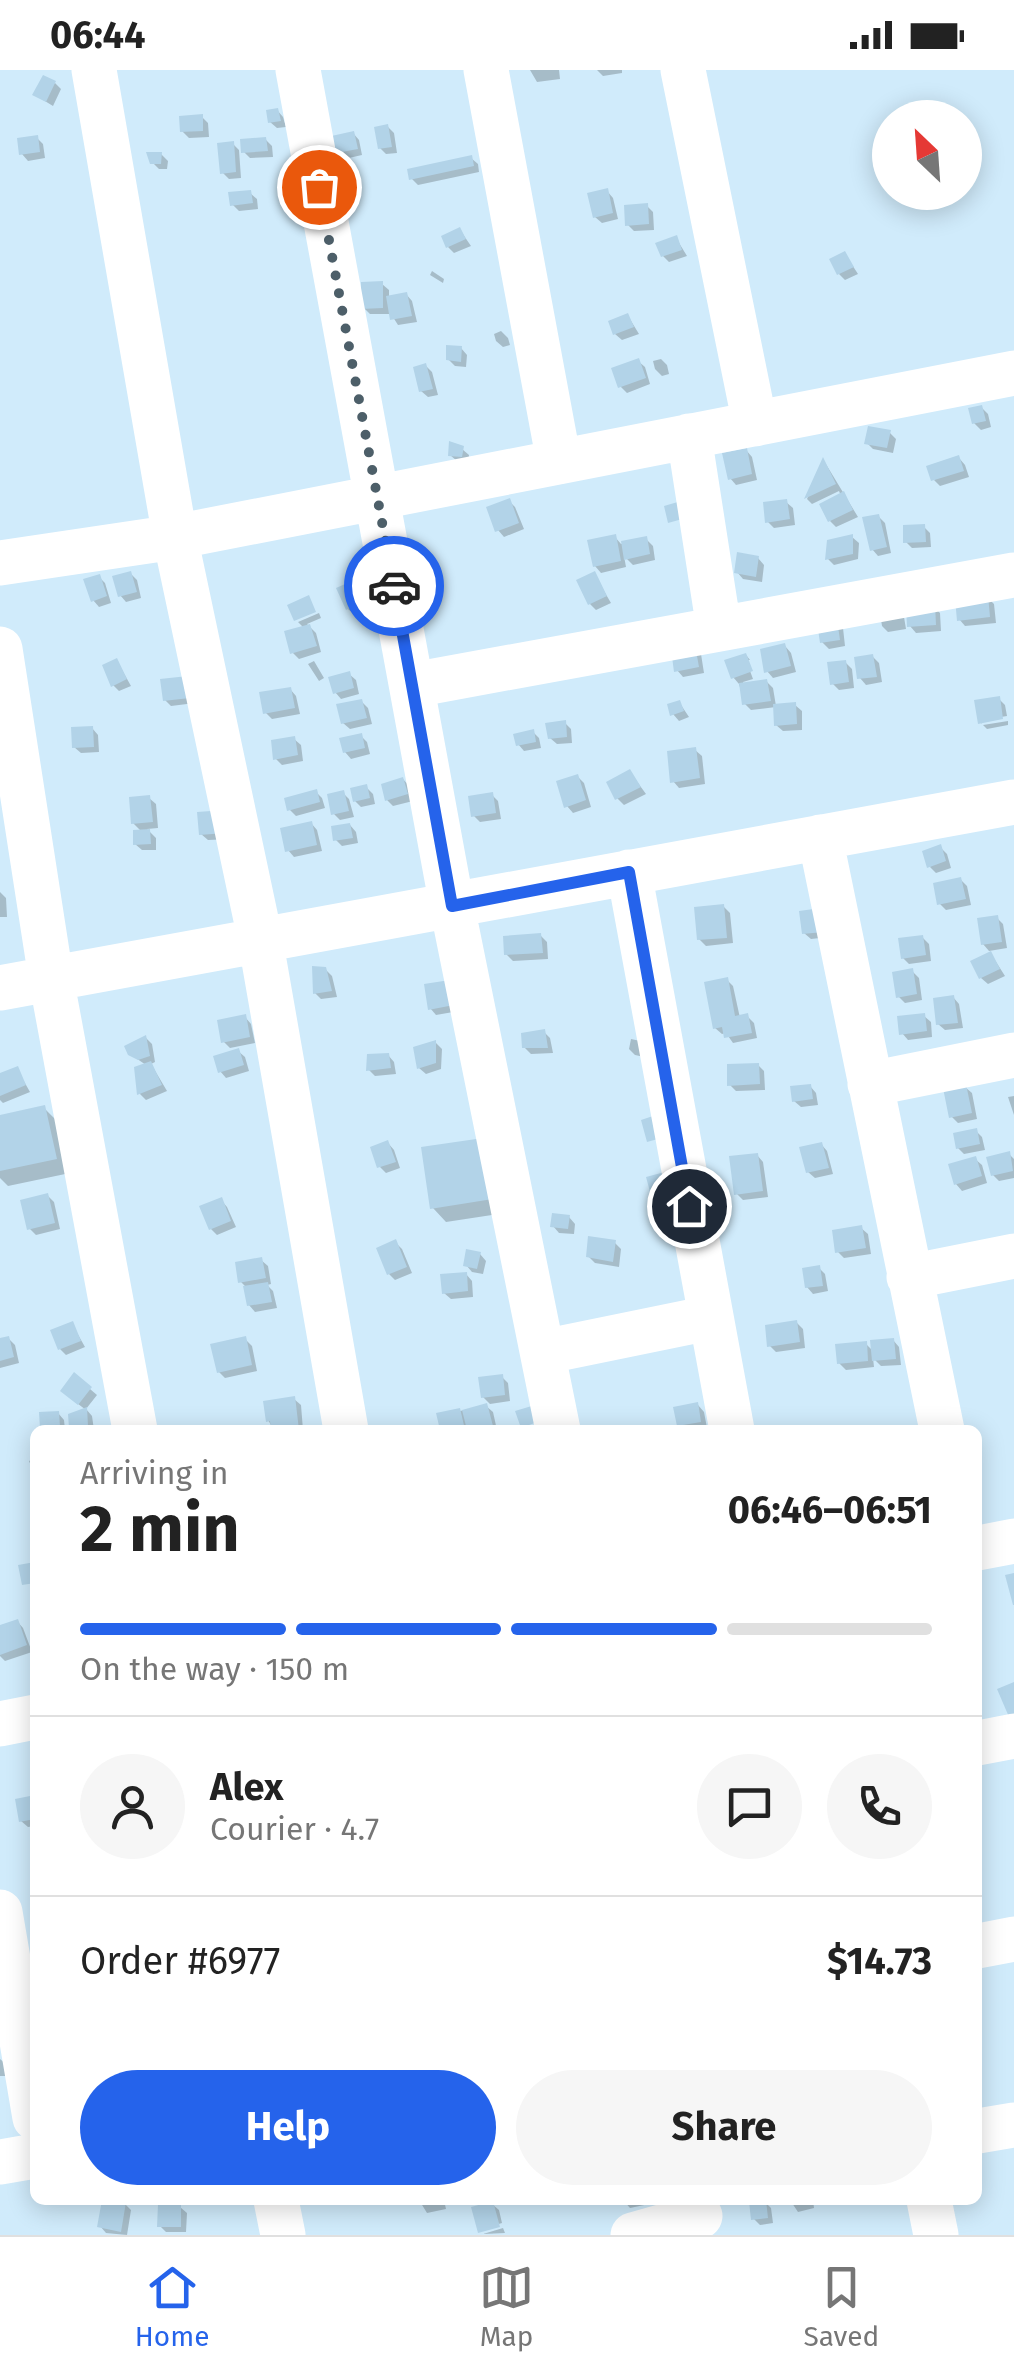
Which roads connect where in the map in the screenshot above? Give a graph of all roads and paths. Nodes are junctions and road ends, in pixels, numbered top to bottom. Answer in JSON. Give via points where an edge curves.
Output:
{"nodes":[{"id":1,"x":94,"y":70,"type":"edge"},
{"id":2,"x":298,"y":70,"type":"edge"},
{"id":3,"x":486,"y":70,"type":"edge"},
{"id":4,"x":682,"y":70,"type":"edge"},
{"id":5,"x":1014,"y":374,"type":"edge"},
{"id":6,"x":755,"y":424,"type":"junction"},
{"id":7,"x":689,"y":436,"type":"junction"},
{"id":8,"x":559,"y":462,"type":"junction"},
{"id":9,"x":377,"y":499,"type":"junction"},
{"id":10,"x":175,"y":536,"type":"junction"},
{"id":11,"x":0,"y":563,"type":"edge"},
{"id":12,"x":1014,"y":575,"type":"edge"},
{"id":13,"x":719,"y":629,"type":"junction"},
{"id":14,"x":0,"y":648,"type":"edge"},
{"id":15,"x":412,"y":686,"type":"junction"},
{"id":16,"x":1014,"y":802,"type":"edge"},
{"id":17,"x":820,"y":837,"type":"junction"},
{"id":18,"x":629,"y":872,"type":"junction"},
{"id":19,"x":452,"y":906,"type":"junction"},
{"id":20,"x":260,"y":938,"type":"junction"},
{"id":21,"x":51,"y":978,"type":"junction"},
{"id":22,"x":0,"y":988,"type":"edge"},
{"id":23,"x":1014,"y":1055,"type":"edge"},
{"id":24,"x":870,"y":1084,"type":"junction"},
{"id":25,"x":1014,"y":1256,"type":"edge"},
{"id":26,"x":909,"y":1277,"type":"junction"},
{"id":27,"x":709,"y":1318,"type":"junction"},
{"id":28,"x":543,"y":1352,"type":"junction"},
{"id":29,"x":134,"y":1425,"type":"edge"},
{"id":30,"x":345,"y":1425,"type":"edge"},
{"id":31,"x":557,"y":1425,"type":"edge"},
{"id":32,"x":731,"y":1425,"type":"edge"},
{"id":33,"x":941,"y":1425,"type":"edge"},
{"id":34,"x":1014,"y":1540,"type":"edge"},
{"id":35,"x":982,"y":1547,"type":"edge"},
{"id":36,"x":30,"y":1718,"type":"edge"},
{"id":37,"x":0,"y":1724,"type":"edge"},
{"id":38,"x":1014,"y":1736,"type":"edge"},
{"id":39,"x":982,"y":1742,"type":"edge"},
{"id":40,"x":0,"y":1912,"type":"edge"},
{"id":41,"x":1014,"y":1939,"type":"edge"},
{"id":42,"x":982,"y":1945,"type":"edge"},
{"id":43,"x":30,"y":2089,"type":"edge"},
{"id":44,"x":1014,"y":2125,"type":"edge"},
{"id":45,"x":982,"y":2130,"type":"edge"},
{"id":46,"x":30,"y":2157,"type":"edge"},
{"id":47,"x":0,"y":2162,"type":"edge"},
{"id":48,"x":277,"y":2205,"type":"edge"},
{"id":49,"x":930,"y":2205,"type":"edge"},
{"id":50,"x":700,"y":2217,"type":"edge"},
{"id":51,"x":282,"y":2235,"type":"edge"},
{"id":52,"x":633,"y":2235,"type":"edge"},
{"id":53,"x":936,"y":2235,"type":"edge"}],
"edges":[{"from":1,"to":10,"type":"street"},
{"from":2,"to":9,"type":"street"},
{"from":3,"to":8,"type":"street"},
{"from":4,"to":6,"type":"street"},
{"from":5,"to":6,"type":"street"},
{"from":6,"to":7,"type":"street"},
{"from":7,"to":8,"type":"street"},
{"from":7,"to":13,"type":"street"},
{"from":8,"to":9,"type":"street"},
{"from":9,"to":10,"type":"street"},
{"from":9,"to":15,"type":"street"},
{"from":10,"to":11,"type":"street"},
{"from":10,"to":20,"type":"street"},
{"from":12,"to":13,"type":"street"},
{"from":13,"to":15,"type":"street"},
{"from":14,"to":21,"type":"street"},
{"from":15,"to":19,"type":"street"},
{"from":16,"to":17,"type":"street"},
{"from":17,"to":18,"type":"street"},
{"from":17,"to":24,"type":"street"},
{"from":18,"to":19,"type":"street"},
{"from":18,"to":27,"type":"street"},
{"from":19,"to":20,"type":"street"},
{"from":19,"to":28,"type":"street"},
{"from":20,"to":21,"type":"street"},
{"from":20,"to":30,"type":"street"},
{"from":21,"to":22,"type":"street"},
{"from":21,"to":29,"type":"street"},
{"from":23,"to":24,"type":"street"},
{"from":24,"to":26,"type":"street"},
{"from":25,"to":26,"type":"street"},
{"from":26,"to":33,"type":"street"},
{"from":27,"to":28,"type":"street"},
{"from":27,"to":32,"type":"street"},
{"from":28,"to":31,"type":"street"},
{"from":34,"to":35,"type":"street"},
{"from":36,"to":37,"type":"street"},
{"from":38,"to":39,"type":"street"},
{"from":40,"to":43,"type":"street"},
{"from":41,"to":42,"type":"street"},
{"from":44,"to":45,"type":"street"},
{"from":46,"to":47,"type":"street"},
{"from":48,"to":51,"type":"street"},
{"from":49,"to":53,"type":"street"},
{"from":50,"to":52,"type":"street"}]}
